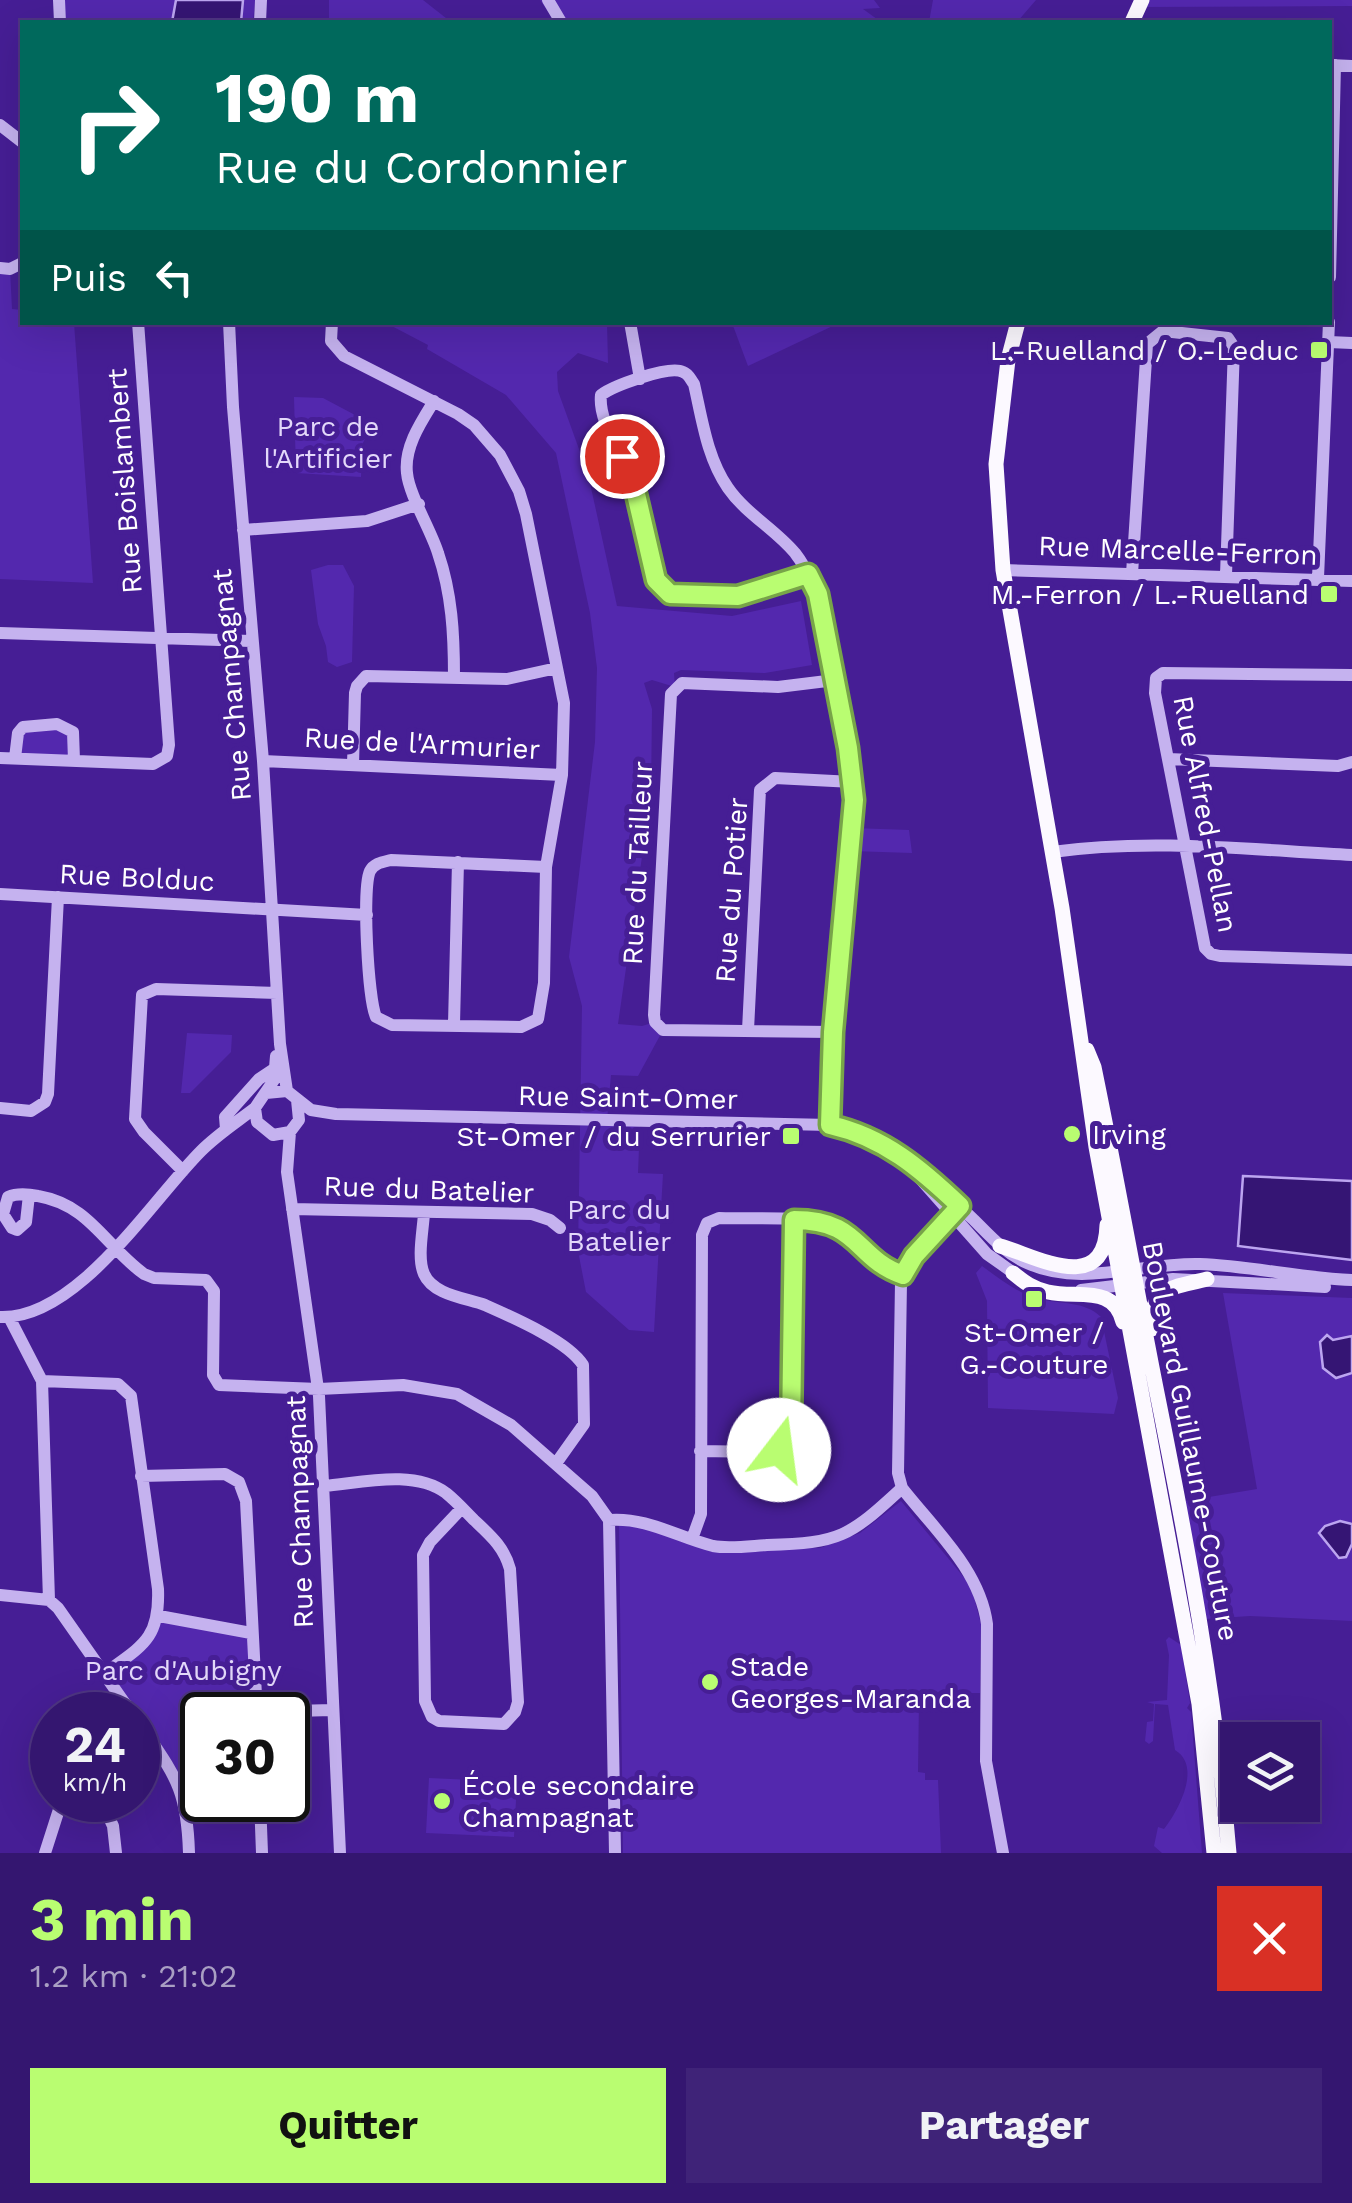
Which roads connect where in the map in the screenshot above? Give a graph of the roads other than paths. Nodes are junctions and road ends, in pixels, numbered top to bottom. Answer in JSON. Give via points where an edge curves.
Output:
{"nodes":[{"id":1,"x":1332,"y":65,"type":"edge"},
{"id":2,"x":1352,"y":66,"type":"edge"},
{"id":3,"x":0,"y":125,"type":"edge"},
{"id":4,"x":20,"y":140,"type":"edge"},
{"id":5,"x":138,"y":325,"type":"edge"},
{"id":6,"x":229,"y":325,"type":"edge"},
{"id":7,"x":332,"y":325,"type":"edge"},
{"id":8,"x":631,"y":325,"type":"edge"},
{"id":9,"x":1017,"y":325,"type":"edge"},
{"id":10,"x":1329,"y":325,"type":"edge"},
{"id":11,"x":1329,"y":342,"type":"junction"},
{"id":12,"x":1352,"y":343,"type":"edge"},
{"id":13,"x":640,"y":379,"type":"junction"},
{"id":14,"x":434,"y":401,"type":"junction"},
{"id":15,"x":419,"y":504,"type":"junction"},
{"id":16,"x":243,"y":530,"type":"junction"},
{"id":17,"x":1002,"y":570,"type":"junction"},
{"id":18,"x":808,"y":574,"type":"junction"},
{"id":19,"x":1132,"y":574,"type":"junction"},
{"id":20,"x":1226,"y":575,"type":"junction"},
{"id":21,"x":1318,"y":578,"type":"junction"},
{"id":22,"x":1352,"y":581,"type":"edge"},
{"id":23,"x":0,"y":633,"type":"edge"},
{"id":24,"x":160,"y":637,"type":"junction"},
{"id":25,"x":252,"y":641,"type":"junction"},
{"id":26,"x":557,"y":668,"type":"junction"},
{"id":27,"x":1352,"y":675,"type":"edge"},
{"id":28,"x":454,"y":677,"type":"junction"},
{"id":29,"x":835,"y":680,"type":"junction"},
{"id":30,"x":7,"y":758,"type":"edge"},
{"id":31,"x":1168,"y":759,"type":"junction"},
{"id":32,"x":74,"y":760,"type":"junction"},
{"id":33,"x":263,"y":761,"type":"junction"},
{"id":34,"x":1352,"y":762,"type":"edge"},
{"id":35,"x":353,"y":765,"type":"junction"},
{"id":36,"x":562,"y":775,"type":"junction"},
{"id":37,"x":853,"y":782,"type":"junction"},
{"id":38,"x":1186,"y":846,"type":"junction"},
{"id":39,"x":1052,"y":852,"type":"junction"},
{"id":40,"x":1352,"y":854,"type":"edge"},
{"id":41,"x":458,"y":862,"type":"junction"},
{"id":42,"x":546,"y":867,"type":"junction"},
{"id":43,"x":0,"y":894,"type":"edge"},
{"id":44,"x":58,"y":897,"type":"junction"},
{"id":45,"x":270,"y":909,"type":"junction"},
{"id":46,"x":367,"y":915,"type":"junction"},
{"id":47,"x":1352,"y":960,"type":"edge"},
{"id":48,"x":276,"y":992,"type":"junction"},
{"id":49,"x":454,"y":1024,"type":"junction"},
{"id":50,"x":748,"y":1030,"type":"junction"},
{"id":51,"x":833,"y":1032,"type":"junction"},
{"id":52,"x":1083,"y":1042,"type":"junction"},
{"id":53,"x":280,"y":1044,"type":"junction"},
{"id":54,"x":274,"y":1070,"type":"junction"},
{"id":55,"x":266,"y":1093,"type":"junction"},
{"id":56,"x":292,"y":1096,"type":"junction"},
{"id":57,"x":0,"y":1108,"type":"edge"},
{"id":58,"x":255,"y":1108,"type":"junction"},
{"id":59,"x":336,"y":1114,"type":"junction"},
{"id":60,"x":830,"y":1125,"type":"junction"},
{"id":61,"x":295,"y":1126,"type":"junction"},
{"id":62,"x":226,"y":1129,"type":"junction"},
{"id":63,"x":267,"y":1132,"type":"junction"},
{"id":64,"x":183,"y":1171,"type":"junction"},
{"id":65,"x":287,"y":1172,"type":"junction"},
{"id":66,"x":29,"y":1195,"type":"dead end"},
{"id":67,"x":1106,"y":1196,"type":"junction"},
{"id":68,"x":292,"y":1209,"type":"junction"},
{"id":69,"x":956,"y":1211,"type":"junction"},
{"id":70,"x":424,"y":1213,"type":"junction"},
{"id":71,"x":794,"y":1220,"type":"junction"},
{"id":72,"x":560,"y":1228,"type":"dead end"},
{"id":73,"x":115,"y":1246,"type":"junction"},
{"id":74,"x":1000,"y":1246,"type":"junction"},
{"id":75,"x":1012,"y":1273,"type":"junction"},
{"id":76,"x":903,"y":1275,"type":"junction"},
{"id":77,"x":1128,"y":1276,"type":"junction"},
{"id":78,"x":1207,"y":1280,"type":"junction"},
{"id":79,"x":1352,"y":1280,"type":"edge"},
{"id":80,"x":1352,"y":1288,"type":"edge"},
{"id":81,"x":4,"y":1317,"type":"edge"},
{"id":82,"x":1144,"y":1365,"type":"junction"},
{"id":83,"x":42,"y":1381,"type":"junction"},
{"id":84,"x":319,"y":1390,"type":"junction"},
{"id":85,"x":700,"y":1452,"type":"junction"},
{"id":86,"x":557,"y":1462,"type":"junction"},
{"id":87,"x":141,"y":1476,"type":"junction"},
{"id":88,"x":323,"y":1486,"type":"junction"},
{"id":89,"x":902,"y":1488,"type":"junction"},
{"id":90,"x":462,"y":1508,"type":"junction"},
{"id":91,"x":610,"y":1520,"type":"junction"},
{"id":92,"x":692,"y":1539,"type":"junction"},
{"id":93,"x":0,"y":1595,"type":"edge"},
{"id":94,"x":49,"y":1600,"type":"junction"},
{"id":95,"x":159,"y":1616,"type":"junction"},
{"id":96,"x":251,"y":1633,"type":"junction"},
{"id":97,"x":105,"y":1673,"type":"junction"},
{"id":98,"x":118,"y":1692,"type":"edge"},
{"id":99,"x":255,"y":1692,"type":"edge"},
{"id":100,"x":332,"y":1710,"type":"junction"},
{"id":101,"x":310,"y":1711,"type":"edge"},
{"id":102,"x":160,"y":1754,"type":"edge"},
{"id":103,"x":180,"y":1789,"type":"edge"},
{"id":104,"x":55,"y":1822,"type":"edge"},
{"id":105,"x":111,"y":1822,"type":"edge"},
{"id":106,"x":187,"y":1822,"type":"edge"},
{"id":107,"x":261,"y":1822,"type":"edge"},
{"id":108,"x":45,"y":1853,"type":"edge"},
{"id":109,"x":116,"y":1853,"type":"edge"},
{"id":110,"x":190,"y":1853,"type":"edge"},
{"id":111,"x":262,"y":1853,"type":"edge"},
{"id":112,"x":340,"y":1853,"type":"edge"},
{"id":113,"x":615,"y":1853,"type":"edge"},
{"id":114,"x":1003,"y":1853,"type":"edge"},
{"id":115,"x":1214,"y":1853,"type":"edge"},
{"id":116,"x":1229,"y":1853,"type":"edge"}],
"edges":[{"from":1,"to":2,"type":"street"},
{"from":3,"to":4,"type":"street"},
{"from":5,"to":24,"type":"street","name":"Rue Boislambert"},
{"from":6,"to":16,"type":"street","name":"Rue Champagnat"},
{"from":7,"to":14,"type":"street","name":"Rue de l'Armurier","via":[[331,340],[344,356]]},
{"from":8,"to":13,"type":"street"},
{"from":9,"to":17,"type":"main road","name":"Boulevard Guillaume-Couture","via":[[996,464]]},
{"from":10,"to":11,"type":"street"},
{"from":11,"to":12,"type":"street"},
{"from":11,"to":21,"type":"street"},
{"from":13,"to":18,"type":"street","via":[[674,370],[688,376],[726,485]]},
{"from":13,"to":18,"type":"street","via":[[613,386],[600,404],[629,472],[664,590],[738,596]]},
{"from":14,"to":15,"type":"street","via":[[407,457]]},
{"from":14,"to":26,"type":"street","name":"Rue de l'Armurier","via":[[474,425],[511,474],[526,514]]},
{"from":15,"to":16,"type":"street","via":[[367,521]]},
{"from":15,"to":28,"type":"street","via":[[451,606]]},
{"from":16,"to":25,"type":"street","name":"Rue Champagnat"},
{"from":17,"to":19,"type":"street","name":"Rue Marcelle-Ferron"},
{"from":17,"to":39,"type":"main road","name":"Boulevard Guillaume-Couture"},
{"from":18,"to":29,"type":"street","via":[[824,616]]},
{"from":19,"to":20,"type":"street","name":"Rue Marcelle-Ferron"},
{"from":19,"to":20,"type":"street","via":[[1147,344],[1164,331],[1228,338],[1234,347]]},
{"from":20,"to":21,"type":"street","name":"Rue Marcelle-Ferron"},
{"from":21,"to":22,"type":"street","name":"Rue Marcelle-Ferron"},
{"from":23,"to":24,"type":"street"},
{"from":24,"to":25,"type":"street"},
{"from":24,"to":32,"type":"street","name":"Rue Boislambert","via":[[167,756],[153,764]]},
{"from":25,"to":33,"type":"street","name":"Rue Champagnat"},
{"from":26,"to":28,"type":"street","via":[[507,679]]},
{"from":26,"to":36,"type":"street","name":"Rue de l'Armurier","via":[[564,704]]},
{"from":27,"to":31,"type":"street","name":"Rue Alfred-Pellan","via":[[1163,672],[1155,693]]},
{"from":28,"to":35,"type":"street","via":[[373,674],[360,680]]},
{"from":29,"to":37,"type":"street"},
{"from":29,"to":50,"type":"street","name":"Rue du Tailleur","via":[[682,683],[671,694],[654,1022],[663,1030]]},
{"from":30,"to":32,"type":"street"},
{"from":30,"to":32,"type":"street","via":[[23,727],[57,724],[74,732]]},
{"from":31,"to":34,"type":"street"},
{"from":31,"to":38,"type":"street","name":"Rue Alfred-Pellan"},
{"from":33,"to":35,"type":"street","name":"Rue de l'Armurier"},
{"from":33,"to":45,"type":"street","name":"Rue Champagnat"},
{"from":35,"to":36,"type":"street","name":"Rue de l'Armurier"},
{"from":36,"to":42,"type":"street"},
{"from":37,"to":50,"type":"street","name":"Rue du Potier","via":[[775,778],[760,790]]},
{"from":37,"to":51,"type":"street"},
{"from":38,"to":39,"type":"street"},
{"from":38,"to":40,"type":"street"},
{"from":38,"to":47,"type":"street","name":"Rue Alfred-Pellan","via":[[1211,954]]},
{"from":39,"to":52,"type":"main road","name":"Boulevard Guillaume-Couture"},
{"from":41,"to":42,"type":"street"},
{"from":41,"to":46,"type":"street","via":[[376,864]]},
{"from":41,"to":49,"type":"street"},
{"from":42,"to":49,"type":"street","via":[[538,1020],[521,1027]]},
{"from":43,"to":44,"type":"street","name":"Rue Bolduc"},
{"from":44,"to":45,"type":"street","name":"Rue Bolduc"},
{"from":44,"to":57,"type":"street","via":[[48,1094],[32,1111]]},
{"from":45,"to":46,"type":"street","name":"Rue Bolduc"},
{"from":45,"to":48,"type":"street","name":"Rue Champagnat"},
{"from":46,"to":49,"type":"street","via":[[376,1018],[392,1025]]},
{"from":48,"to":53,"type":"street","name":"Rue Champagnat"},
{"from":48,"to":64,"type":"street","via":[[156,989],[142,995],[136,1119]]},
{"from":50,"to":51,"type":"street","name":"Rue du Tailleur"},
{"from":51,"to":60,"type":"street"},
{"from":52,"to":67,"type":"main road","name":"Boulevard Guillaume-Couture"},
{"from":52,"to":77,"type":"main road","name":"Boulevard Guillaume-Couture","via":[[1094,1067]]},
{"from":53,"to":54,"type":"street","name":"Rue Champagnat"},
{"from":53,"to":56,"type":"street","name":"Rue Champagnat"},
{"from":54,"to":55,"type":"street","name":"Rue Champagnat"},
{"from":54,"to":62,"type":"street","via":[[224,1117]]},
{"from":55,"to":56,"type":"street"},
{"from":55,"to":58,"type":"street","name":"Rue Champagnat"},
{"from":56,"to":59,"type":"street","name":"Rue Saint-Omer","via":[[311,1110]]},
{"from":56,"to":61,"type":"street","name":"Rue Champagnat"},
{"from":58,"to":62,"type":"street"},
{"from":58,"to":63,"type":"street","name":"Rue Champagnat"},
{"from":59,"to":60,"type":"street","name":"Rue Saint-Omer"},
{"from":59,"to":61,"type":"street","name":"Rue Saint-Omer"},
{"from":60,"to":69,"type":"street","name":"Rue Saint-Omer","via":[[876,1140],[910,1163]]},
{"from":61,"to":63,"type":"street","name":"Rue Saint-Omer"},
{"from":61,"to":65,"type":"street","name":"Rue Champagnat"},
{"from":62,"to":63,"type":"street"},
{"from":62,"to":64,"type":"street"},
{"from":63,"to":65,"type":"street","name":"Rue Champagnat"},
{"from":64,"to":73,"type":"street"},
{"from":65,"to":68,"type":"street","name":"Rue Champagnat"},
{"from":66,"to":73,"type":"street","via":[[70,1205]]},
{"from":67,"to":74,"type":"main road","via":[[1105,1242],[1088,1263],[1054,1266]]},
{"from":67,"to":77,"type":"main road","name":"Boulevard Guillaume-Couture"},
{"from":68,"to":70,"type":"street","name":"Rue du Batelier"},
{"from":68,"to":84,"type":"street","name":"Rue Champagnat"},
{"from":69,"to":74,"type":"street","name":"Rue Saint-Omer"},
{"from":69,"to":75,"type":"street","name":"Rue Saint-Omer","via":[[987,1254]]},
{"from":69,"to":76,"type":"street"},
{"from":70,"to":72,"type":"street","name":"Rue du Batelier","via":[[532,1214]]},
{"from":70,"to":86,"type":"street","via":[[423,1272],[433,1285],[568,1348],[583,1365],[584,1424]]},
{"from":71,"to":76,"type":"street","via":[[838,1227]]},
{"from":71,"to":85,"type":"street","via":[[789,1439],[773,1452]]},
{"from":71,"to":85,"type":"street","via":[[719,1218],[703,1230]]},
{"from":73,"to":81,"type":"street","via":[[53,1304]]},
{"from":73,"to":84,"type":"street","via":[[154,1278],[211,1284],[213,1375],[219,1386]]},
{"from":74,"to":77,"type":"street","name":"Rue Saint-Omer","via":[[1025,1263],[1058,1272]]},
{"from":75,"to":77,"type":"street","name":"Rue Saint-Omer","via":[[1083,1290]]},
{"from":75,"to":82,"type":"main road","via":[[1048,1292],[1109,1298]]},
{"from":76,"to":89,"type":"street"},
{"from":77,"to":78,"type":"street","name":"Rue Saint-Omer"},
{"from":77,"to":79,"type":"street","name":"Rue Saint-Omer","via":[[1210,1265]]},
{"from":77,"to":82,"type":"main road","name":"Boulevard Guillaume-Couture"},
{"from":78,"to":80,"type":"street","name":"Rue Saint-Omer"},
{"from":78,"to":82,"type":"main road","via":[[1174,1286],[1158,1298]]},
{"from":81,"to":83,"type":"street"},
{"from":82,"to":115,"type":"main road","name":"Boulevard Guillaume-Couture","via":[[1199,1704]]},
{"from":82,"to":116,"type":"main road","name":"Boulevard Guillaume-Couture","via":[[1204,1645]]},
{"from":83,"to":87,"type":"street","via":[[126,1389]]},
{"from":83,"to":94,"type":"street"},
{"from":84,"to":86,"type":"street","via":[[403,1385],[457,1394],[493,1412]]},
{"from":84,"to":88,"type":"street","name":"Rue Champagnat"},
{"from":85,"to":92,"type":"street","via":[[701,1514]]},
{"from":86,"to":91,"type":"street"},
{"from":87,"to":95,"type":"street"},
{"from":87,"to":96,"type":"street","via":[[225,1474],[239,1482],[246,1501]]},
{"from":88,"to":90,"type":"street","via":[[413,1481],[444,1492]]},
{"from":88,"to":100,"type":"street","name":"Rue Champagnat"},
{"from":89,"to":92,"type":"street","via":[[836,1539],[717,1547]]},
{"from":89,"to":114,"type":"street","via":[[964,1566],[984,1603],[986,1761]]},
{"from":90,"to":90,"type":"street","via":[[423,1554],[426,1701],[439,1720],[504,1724],[518,1702],[510,1569],[504,1549]]},
{"from":91,"to":92,"type":"street","via":[[642,1521]]},
{"from":91,"to":113,"type":"street"},
{"from":93,"to":94,"type":"street"},
{"from":94,"to":97,"type":"street"},
{"from":95,"to":96,"type":"street"},
{"from":95,"to":97,"type":"street","via":[[136,1651]]},
{"from":96,"to":99,"type":"street"},
{"from":97,"to":98,"type":"street"},
{"from":100,"to":101,"type":"street"},
{"from":100,"to":112,"type":"street","name":"Rue Champagnat"},
{"from":102,"to":103,"type":"street"},
{"from":104,"to":108,"type":"street"},
{"from":105,"to":109,"type":"street"},
{"from":106,"to":110,"type":"street"},
{"from":107,"to":111,"type":"street"}]}
